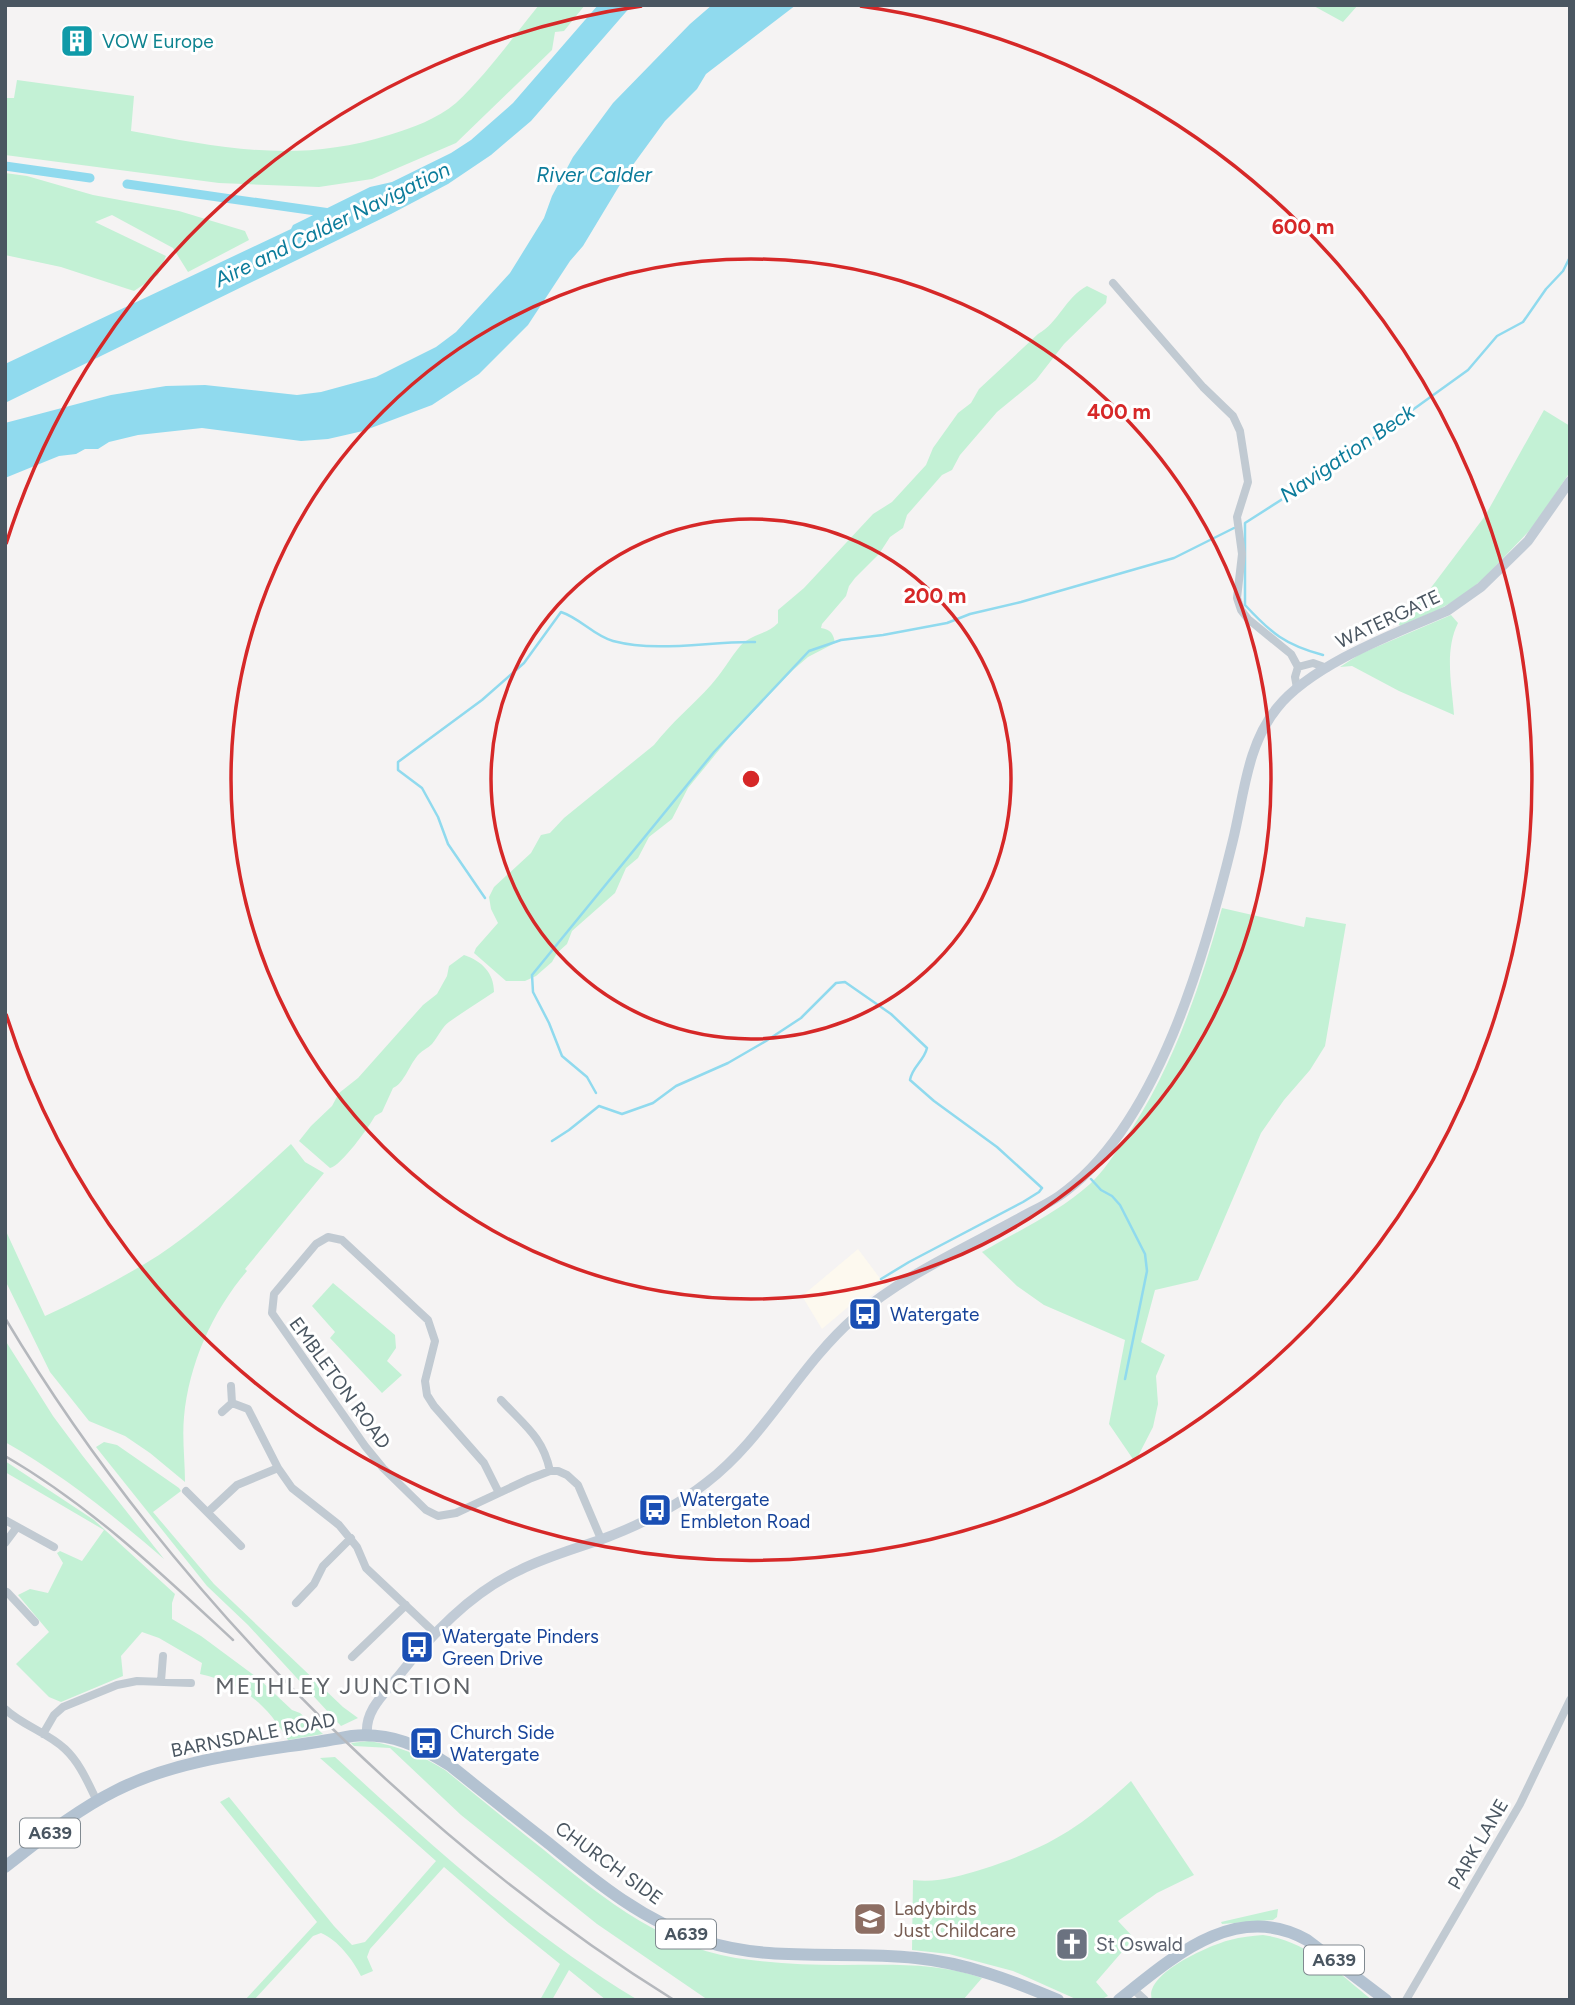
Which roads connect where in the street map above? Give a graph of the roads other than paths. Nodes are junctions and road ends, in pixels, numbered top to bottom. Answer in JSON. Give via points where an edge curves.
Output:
{"nodes":[{"id":1,"x":1113,"y":283,"type":"dead end"},
{"id":2,"x":1570,"y":481,"type":"edge"},
{"id":3,"x":1298,"y":667,"type":"junction"},
{"id":4,"x":1327,"y":668,"type":"junction"},
{"id":5,"x":1297,"y":688,"type":"junction"},
{"id":6,"x":230,"y":1386,"type":"dead end"},
{"id":7,"x":501,"y":1400,"type":"dead end"},
{"id":8,"x":232,"y":1403,"type":"junction"},
{"id":9,"x":222,"y":1412,"type":"dead end"},
{"id":10,"x":278,"y":1468,"type":"junction"},
{"id":11,"x":550,"y":1471,"type":"junction"},
{"id":12,"x":186,"y":1491,"type":"dead end"},
{"id":13,"x":499,"y":1493,"type":"junction"},
{"id":14,"x":208,"y":1512,"type":"junction"},
{"id":15,"x":5,"y":1520,"type":"edge"},
{"id":16,"x":18,"y":1527,"type":"junction"},
{"id":17,"x":351,"y":1538,"type":"junction"},
{"id":18,"x":601,"y":1539,"type":"junction"},
{"id":19,"x":5,"y":1543,"type":"edge"},
{"id":20,"x":242,"y":1546,"type":"dead end"},
{"id":21,"x":54,"y":1547,"type":"dead end"},
{"id":22,"x":6,"y":1592,"type":"edge"},
{"id":23,"x":296,"y":1603,"type":"dead end"},
{"id":24,"x":406,"y":1605,"type":"junction"},
{"id":25,"x":34,"y":1622,"type":"dead end"},
{"id":26,"x":436,"y":1634,"type":"junction"},
{"id":27,"x":163,"y":1656,"type":"dead end"},
{"id":28,"x":352,"y":1657,"type":"dead end"},
{"id":29,"x":161,"y":1681,"type":"junction"},
{"id":30,"x":191,"y":1683,"type":"dead end"},
{"id":31,"x":1570,"y":1700,"type":"edge"},
{"id":32,"x":5,"y":1709,"type":"edge"},
{"id":33,"x":43,"y":1734,"type":"junction"},
{"id":34,"x":367,"y":1734,"type":"junction"},
{"id":35,"x":97,"y":1801,"type":"junction"},
{"id":36,"x":5,"y":1867,"type":"edge"},
{"id":37,"x":1133,"y":1989,"type":"junction"},
{"id":38,"x":1058,"y":2000,"type":"edge"},
{"id":39,"x":1119,"y":2000,"type":"edge"},
{"id":40,"x":1145,"y":2000,"type":"edge"},
{"id":41,"x":1386,"y":2000,"type":"edge"},
{"id":42,"x":1406,"y":2000,"type":"edge"}],
"edges":[{"from":1,"to":3,"type":"street","via":[[1233,416],[1240,431],[1248,482],[1237,517],[1242,554],[1237,598],[1248,619],[1291,654]]},
{"from":2,"to":4,"type":"main road","name":"WATERGATE","via":[[1528,541],[1463,602]]},
{"from":3,"to":4,"type":"street","via":[[1313,663]]},
{"from":3,"to":5,"type":"street"},
{"from":4,"to":5,"type":"main road","name":"WATERGATE"},
{"from":5,"to":18,"type":"main road","name":"WATERGATE","via":[[1276,709],[1255,743],[1215,910],[1164,1055],[1126,1123],[1091,1168],[1057,1197],[879,1298],[825,1349],[717,1474],[656,1515]]},
{"from":6,"to":8,"type":"street"},
{"from":7,"to":11,"type":"street","via":[[540,1441]]},
{"from":8,"to":9,"type":"street"},
{"from":8,"to":10,"type":"street","via":[[248,1409]]},
{"from":10,"to":14,"type":"street","via":[[237,1485]]},
{"from":10,"to":17,"type":"street","via":[[292,1488]]},
{"from":11,"to":13,"type":"street","name":"EMBLETON ROAD"},
{"from":11,"to":18,"type":"street","via":[[567,1475],[578,1485]]},
{"from":12,"to":14,"type":"street"},
{"from":13,"to":13,"type":"street","name":"EMBLETON ROAD","via":[[456,1513],[438,1516],[417,1502],[365,1446],[272,1313],[274,1294],[316,1244],[328,1237],[342,1240],[428,1320],[435,1341],[425,1381],[427,1395],[484,1463]]},
{"from":14,"to":20,"type":"street"},
{"from":15,"to":16,"type":"street"},
{"from":16,"to":19,"type":"street"},
{"from":16,"to":21,"type":"street"},
{"from":17,"to":23,"type":"street"},
{"from":17,"to":24,"type":"street","via":[[366,1568]]},
{"from":18,"to":26,"type":"main road","name":"WATERGATE","via":[[503,1578]]},
{"from":22,"to":25,"type":"street"},
{"from":24,"to":26,"type":"street"},
{"from":24,"to":28,"type":"street"},
{"from":26,"to":34,"type":"main road","name":"WATERGATE","via":[[374,1707]]},
{"from":27,"to":29,"type":"street"},
{"from":29,"to":30,"type":"street"},
{"from":29,"to":33,"type":"street","via":[[125,1682],[68,1704]]},
{"from":31,"to":42,"type":"street","name":"PARK LANE","via":[[1520,1804]]},
{"from":32,"to":33,"type":"street"},
{"from":33,"to":35,"type":"street","via":[[65,1749]]},
{"from":34,"to":35,"type":"main road","name":"BARNSDALE ROAD","number":"A639","via":[[191,1764],[129,1784]]},
{"from":34,"to":38,"type":"main road","name":"CHURCH SIDE","number":"A639","via":[[396,1738],[428,1751],[628,1905],[704,1941],[799,1955],[914,1957],[965,1966]]},
{"from":35,"to":36,"type":"main road","name":"BARNSDALE ROAD","number":"A639"},
{"from":37,"to":39,"type":"main road","number":"A639"},
{"from":37,"to":40,"type":"street"},
{"from":37,"to":41,"type":"main road","number":"A639","via":[[1181,1952],[1217,1934],[1270,1926],[1307,1940]]}]}
